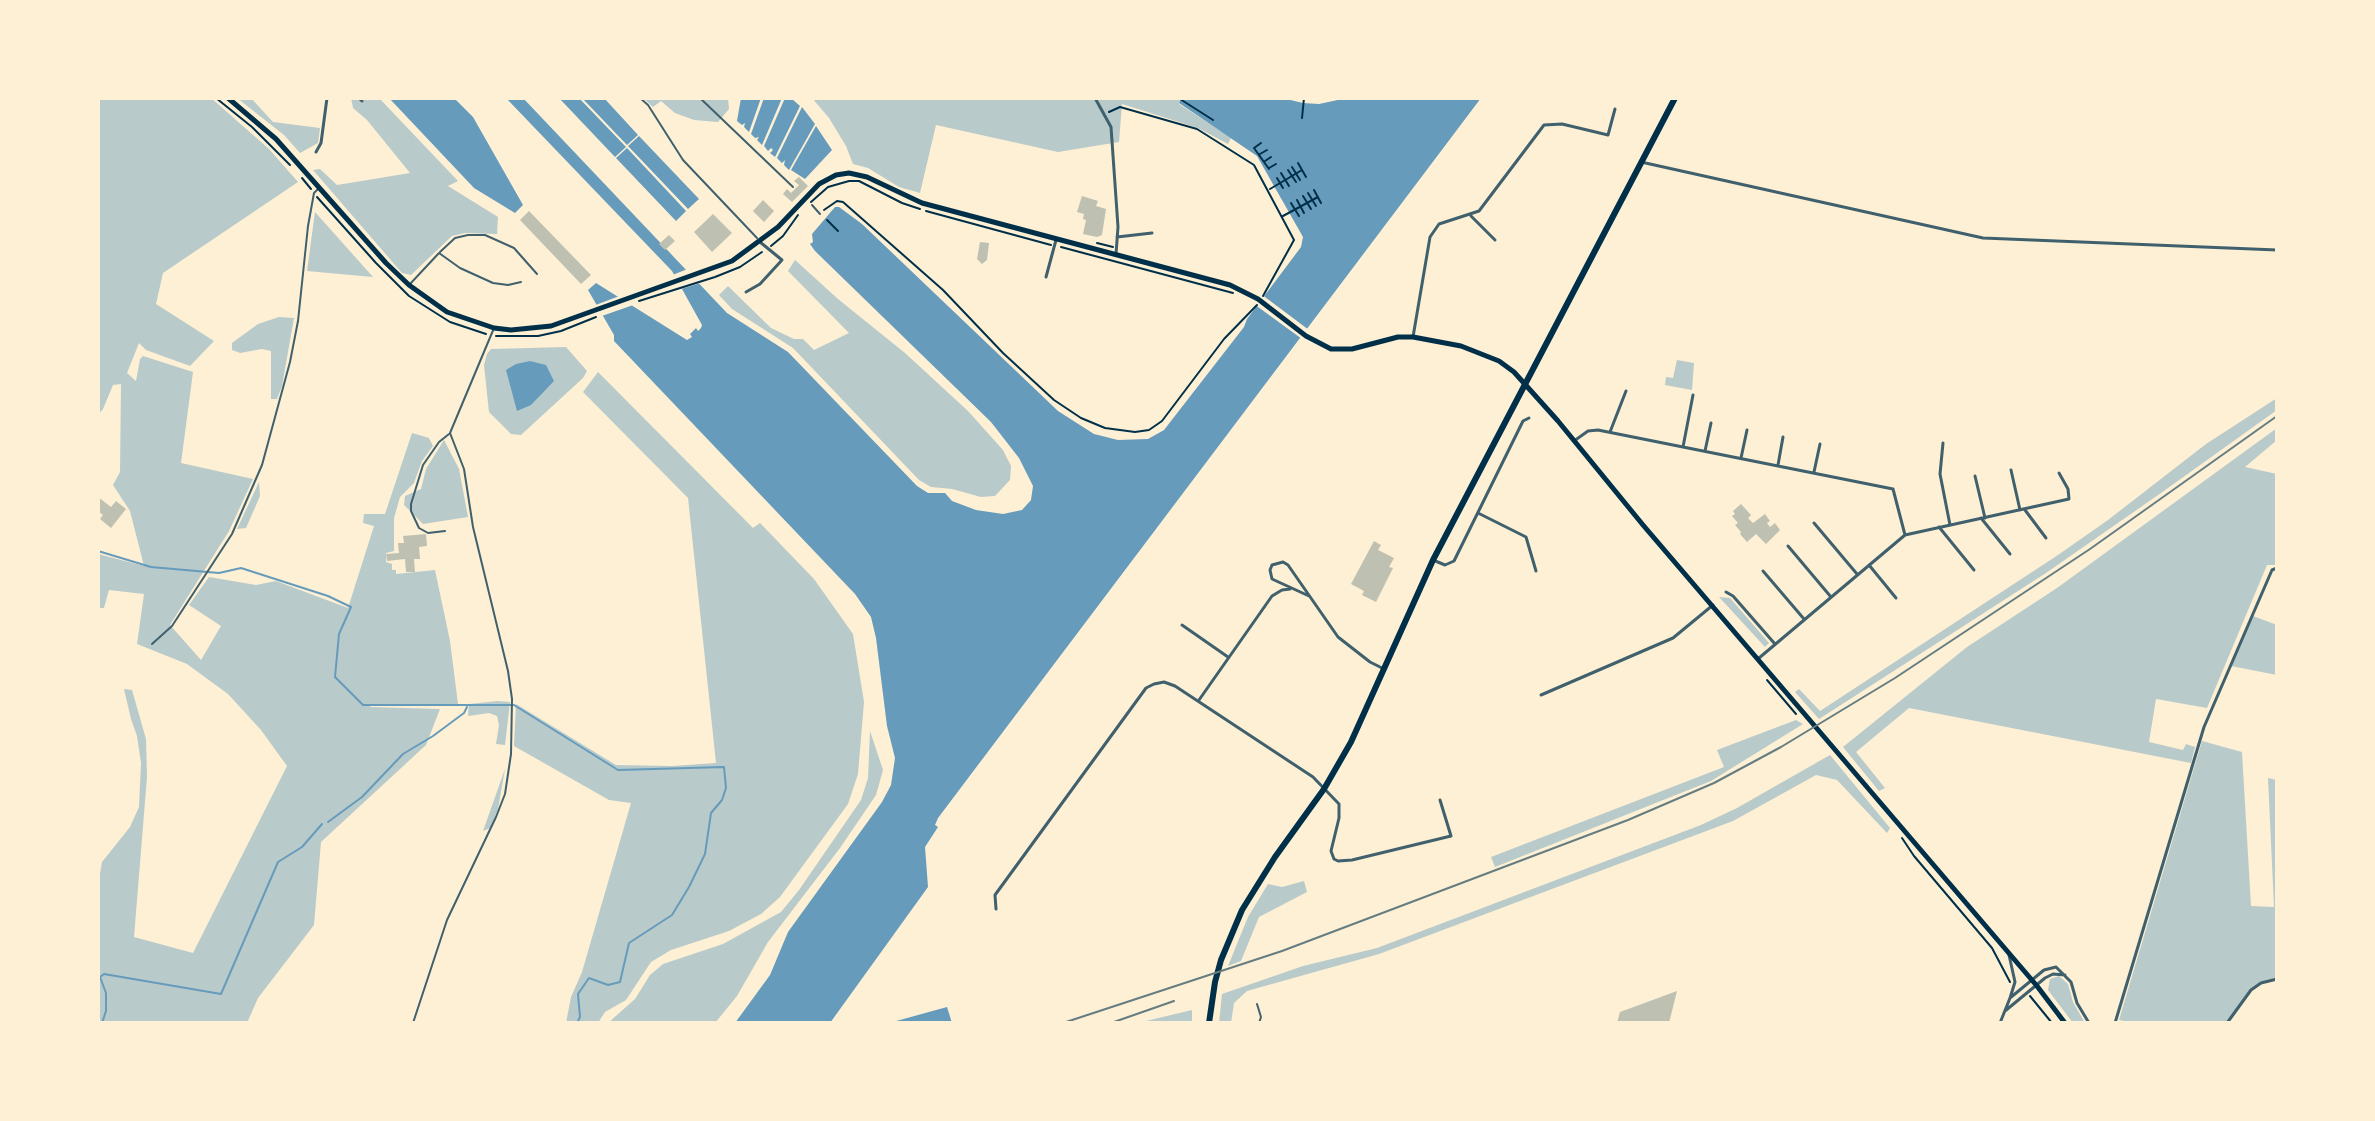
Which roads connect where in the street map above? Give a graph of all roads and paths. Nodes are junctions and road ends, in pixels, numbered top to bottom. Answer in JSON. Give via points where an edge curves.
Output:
{"nodes":[{"id":1,"x":216,"y":98,"type":"edge"},
{"id":2,"x":228,"y":98,"type":"edge"},
{"id":3,"x":327,"y":98,"type":"edge"},
{"id":4,"x":640,"y":98,"type":"edge"},
{"id":5,"x":700,"y":98,"type":"edge"},
{"id":6,"x":1095,"y":98,"type":"edge"},
{"id":7,"x":1304,"y":98,"type":"edge"},
{"id":8,"x":1675,"y":98,"type":"edge"},
{"id":9,"x":1180,"y":99,"type":"edge"},
{"id":10,"x":1615,"y":109,"type":"dead end"},
{"id":11,"x":1104,"y":114,"type":"junction"},
{"id":12,"x":1302,"y":118,"type":"dead end"},
{"id":13,"x":1209,"y":119,"type":"dead end"},
{"id":14,"x":1261,"y":143,"type":"dead end"},
{"id":15,"x":1267,"y":150,"type":"dead end"},
{"id":16,"x":316,"y":152,"type":"dead end"},
{"id":17,"x":1259,"y":155,"type":"junction"},
{"id":18,"x":1271,"y":157,"type":"dead end"},
{"id":19,"x":1263,"y":161,"type":"junction"},
{"id":20,"x":1641,"y":162,"type":"junction"},
{"id":21,"x":1298,"y":163,"type":"dead end"},
{"id":22,"x":1276,"y":164,"type":"dead end"},
{"id":23,"x":1254,"y":165,"type":"junction"},
{"id":24,"x":1292,"y":167,"type":"dead end"},
{"id":25,"x":1288,"y":170,"type":"dead end"},
{"id":26,"x":1302,"y":170,"type":"junction"},
{"id":27,"x":1281,"y":173,"type":"dead end"},
{"id":28,"x":1296,"y":174,"type":"junction"},
{"id":29,"x":1292,"y":176,"type":"junction"},
{"id":30,"x":1306,"y":177,"type":"dead end"},
{"id":31,"x":1277,"y":178,"type":"dead end"},
{"id":32,"x":1289,"y":186,"type":"dead end"},
{"id":33,"x":320,"y":187,"type":"junction"},
{"id":34,"x":793,"y":187,"type":"dead end"},
{"id":35,"x":1283,"y":188,"type":"dead end"},
{"id":36,"x":1269,"y":190,"type":"junction"},
{"id":37,"x":1314,"y":190,"type":"dead end"},
{"id":38,"x":314,"y":193,"type":"junction"},
{"id":39,"x":1308,"y":193,"type":"dead end"},
{"id":40,"x":1303,"y":196,"type":"dead end"},
{"id":41,"x":1318,"y":197,"type":"junction"},
{"id":42,"x":1297,"y":200,"type":"dead end"},
{"id":43,"x":1312,"y":200,"type":"junction"},
{"id":44,"x":1291,"y":203,"type":"dead end"},
{"id":45,"x":1307,"y":203,"type":"junction"},
{"id":46,"x":1321,"y":203,"type":"dead end"},
{"id":47,"x":812,"y":205,"type":"dead end"},
{"id":48,"x":807,"y":206,"type":"dead end"},
{"id":49,"x":1316,"y":206,"type":"dead end"},
{"id":50,"x":1301,"y":207,"type":"junction"},
{"id":51,"x":1311,"y":209,"type":"dead end"},
{"id":52,"x":1295,"y":210,"type":"junction"},
{"id":53,"x":1304,"y":213,"type":"dead end"},
{"id":54,"x":799,"y":214,"type":"dead end"},
{"id":55,"x":820,"y":214,"type":"joint"},
{"id":56,"x":1299,"y":216,"type":"dead end"},
{"id":57,"x":1471,"y":216,"type":"junction"},
{"id":58,"x":1282,"y":217,"type":"junction"},
{"id":59,"x":827,"y":220,"type":"dead end"},
{"id":60,"x":838,"y":231,"type":"dead end"},
{"id":61,"x":1152,"y":233,"type":"dead end"},
{"id":62,"x":1117,"y":237,"type":"junction"},
{"id":63,"x":1495,"y":240,"type":"dead end"},
{"id":64,"x":760,"y":242,"type":"junction"},
{"id":65,"x":1097,"y":242,"type":"dead end"},
{"id":66,"x":1055,"y":243,"type":"junction"},
{"id":67,"x":768,"y":248,"type":"junction"},
{"id":68,"x":2277,"y":250,"type":"edge"},
{"id":69,"x":1116,"y":251,"type":"junction"},
{"id":70,"x":439,"y":253,"type":"junction"},
{"id":71,"x":537,"y":274,"type":"dead end"},
{"id":72,"x":1046,"y":277,"type":"dead end"},
{"id":73,"x":521,"y":282,"type":"dead end"},
{"id":74,"x":409,"y":285,"type":"junction"},
{"id":75,"x":673,"y":288,"type":"junction"},
{"id":76,"x":746,"y":292,"type":"dead end"},
{"id":77,"x":1236,"y":294,"type":"dead end"},
{"id":78,"x":636,"y":299,"type":"junction"},
{"id":79,"x":1259,"y":300,"type":"junction"},
{"id":80,"x":594,"y":315,"type":"junction"},
{"id":81,"x":494,"y":328,"type":"junction"},
{"id":82,"x":491,"y":335,"type":"junction"},
{"id":83,"x":1413,"y":337,"type":"junction"},
{"id":84,"x":1524,"y":384,"type":"junction"},
{"id":85,"x":1626,"y":391,"type":"dead end"},
{"id":86,"x":1693,"y":395,"type":"dead end"},
{"id":87,"x":1529,"y":418,"type":"dead end"},
{"id":88,"x":1711,"y":423,"type":"dead end"},
{"id":89,"x":1747,"y":430,"type":"dead end"},
{"id":90,"x":1610,"y":432,"type":"junction"},
{"id":91,"x":450,"y":433,"type":"junction"},
{"id":92,"x":1783,"y":437,"type":"dead end"},
{"id":93,"x":1574,"y":441,"type":"junction"},
{"id":94,"x":1943,"y":443,"type":"dead end"},
{"id":95,"x":1820,"y":444,"type":"dead end"},
{"id":96,"x":1683,"y":447,"type":"junction"},
{"id":97,"x":1705,"y":451,"type":"junction"},
{"id":98,"x":1741,"y":458,"type":"junction"},
{"id":99,"x":1778,"y":465,"type":"junction"},
{"id":100,"x":2011,"y":470,"type":"dead end"},
{"id":101,"x":1814,"y":472,"type":"junction"},
{"id":102,"x":2059,"y":473,"type":"dead end"},
{"id":103,"x":1975,"y":476,"type":"dead end"},
{"id":104,"x":2023,"y":510,"type":"junction"},
{"id":105,"x":1478,"y":513,"type":"junction"},
{"id":106,"x":1983,"y":518,"type":"junction"},
{"id":107,"x":1814,"y":523,"type":"dead end"},
{"id":108,"x":1950,"y":525,"type":"junction"},
{"id":109,"x":1939,"y":527,"type":"junction"},
{"id":110,"x":445,"y":531,"type":"dead end"},
{"id":111,"x":1905,"y":535,"type":"junction"},
{"id":112,"x":2046,"y":538,"type":"dead end"},
{"id":113,"x":1788,"y":546,"type":"dead end"},
{"id":114,"x":2010,"y":554,"type":"dead end"},
{"id":115,"x":1433,"y":560,"type":"junction"},
{"id":116,"x":1869,"y":565,"type":"junction"},
{"id":117,"x":2277,"y":568,"type":"edge"},
{"id":118,"x":1974,"y":570,"type":"dead end"},
{"id":119,"x":1536,"y":571,"type":"dead end"},
{"id":120,"x":1763,"y":571,"type":"dead end"},
{"id":121,"x":1857,"y":574,"type":"junction"},
{"id":122,"x":1294,"y":589,"type":"junction"},
{"id":123,"x":1726,"y":592,"type":"dead end"},
{"id":124,"x":1309,"y":596,"type":"junction"},
{"id":125,"x":1831,"y":597,"type":"junction"},
{"id":126,"x":1896,"y":598,"type":"dead end"},
{"id":127,"x":1713,"y":605,"type":"junction"},
{"id":128,"x":1804,"y":619,"type":"junction"},
{"id":129,"x":1182,"y":625,"type":"dead end"},
{"id":130,"x":152,"y":644,"type":"dead end"},
{"id":131,"x":1775,"y":644,"type":"junction"},
{"id":132,"x":1228,"y":657,"type":"junction"},
{"id":133,"x":1759,"y":658,"type":"junction"},
{"id":134,"x":1384,"y":669,"type":"junction"},
{"id":135,"x":1541,"y":695,"type":"dead end"},
{"id":136,"x":1199,"y":700,"type":"junction"},
{"id":137,"x":1324,"y":789,"type":"junction"},
{"id":138,"x":1440,"y":800,"type":"dead end"},
{"id":139,"x":1902,"y":838,"type":"dead end"},
{"id":140,"x":996,"y":909,"type":"dead end"},
{"id":141,"x":2009,"y":955,"type":"junction"},
{"id":142,"x":2067,"y":975,"type":"junction"},
{"id":143,"x":2277,"y":979,"type":"edge"},
{"id":144,"x":2015,"y":982,"type":"junction"},
{"id":145,"x":2034,"y":983,"type":"junction"},
{"id":146,"x":2027,"y":994,"type":"junction"},
{"id":147,"x":2010,"y":998,"type":"junction"},
{"id":148,"x":1257,"y":1004,"type":"dead end"},
{"id":149,"x":2005,"y":1011,"type":"junction"},
{"id":150,"x":413,"y":1023,"type":"edge"},
{"id":151,"x":1209,"y":1023,"type":"edge"},
{"id":152,"x":1259,"y":1023,"type":"edge"},
{"id":153,"x":2000,"y":1023,"type":"edge"},
{"id":154,"x":2052,"y":1023,"type":"edge"},
{"id":155,"x":2065,"y":1023,"type":"edge"},
{"id":156,"x":2089,"y":1023,"type":"edge"},
{"id":157,"x":2115,"y":1023,"type":"edge"},
{"id":158,"x":2227,"y":1023,"type":"edge"}],
"edges":[{"from":1,"to":38,"type":"path","via":[[274,148]]},
{"from":2,"to":33,"type":"main road"},
{"from":3,"to":16,"type":"street"},
{"from":4,"to":64,"type":"lane","via":[[673,148]]},
{"from":5,"to":34,"type":"lane"},
{"from":6,"to":11,"type":"street"},
{"from":7,"to":12,"type":"path"},
{"from":8,"to":20,"type":"main road"},
{"from":9,"to":13,"type":"path"},
{"from":10,"to":57,"type":"street","via":[[1608,135],[1544,125]]},
{"from":11,"to":23,"type":"path","via":[[1120,107],[1197,129]]},
{"from":11,"to":62,"type":"street","via":[[1111,127],[1115,164]]},
{"from":14,"to":17,"type":"path","via":[[1254,148]]},
{"from":15,"to":17,"type":"path"},
{"from":17,"to":19,"type":"path"},
{"from":18,"to":19,"type":"path"},
{"from":19,"to":22,"type":"path","via":[[1269,169]]},
{"from":19,"to":23,"type":"path"},
{"from":20,"to":68,"type":"street","via":[[1983,238]]},
{"from":20,"to":84,"type":"main road"},
{"from":21,"to":26,"type":"path"},
{"from":23,"to":36,"type":"path"},
{"from":24,"to":28,"type":"path"},
{"from":25,"to":29,"type":"path"},
{"from":26,"to":28,"type":"path"},
{"from":26,"to":30,"type":"path"},
{"from":27,"to":32,"type":"path"},
{"from":28,"to":29,"type":"path"},
{"from":28,"to":29,"type":"path","via":[[1298,181]]},
{"from":29,"to":36,"type":"path"},
{"from":31,"to":35,"type":"path"},
{"from":33,"to":38,"type":"lane"},
{"from":33,"to":74,"type":"main road"},
{"from":36,"to":58,"type":"path"},
{"from":37,"to":41,"type":"path"},
{"from":38,"to":82,"type":"path","via":[[409,296],[450,322]]},
{"from":38,"to":130,"type":"lane","via":[[293,348],[262,465],[232,534],[172,626]]},
{"from":39,"to":43,"type":"path"},
{"from":40,"to":45,"type":"path"},
{"from":41,"to":43,"type":"path"},
{"from":41,"to":46,"type":"path"},
{"from":42,"to":50,"type":"path"},
{"from":43,"to":45,"type":"path"},
{"from":43,"to":49,"type":"path"},
{"from":44,"to":52,"type":"path"},
{"from":45,"to":50,"type":"path"},
{"from":45,"to":51,"type":"path"},
{"from":47,"to":55,"type":"lane"},
{"from":48,"to":66,"type":"path","via":[[836,183],[859,181],[918,208]]},
{"from":50,"to":52,"type":"path"},
{"from":50,"to":53,"type":"path"},
{"from":52,"to":56,"type":"path"},
{"from":52,"to":58,"type":"path"},
{"from":54,"to":67,"type":"path"},
{"from":55,"to":79,"type":"path","via":[[830,203],[843,202],[943,290],[1054,400],[1105,428],[1135,432],[1162,421]]},
{"from":57,"to":63,"type":"street"},
{"from":57,"to":83,"type":"street","via":[[1448,219],[1430,237]]},
{"from":58,"to":79,"type":"path","via":[[1293,244]]},
{"from":59,"to":60,"type":"path"},
{"from":61,"to":62,"type":"street"},
{"from":62,"to":69,"type":"street"},
{"from":64,"to":66,"type":"main road","via":[[824,180],[844,174],[862,175],[922,203]]},
{"from":64,"to":67,"type":"street"},
{"from":64,"to":75,"type":"main road"},
{"from":65,"to":69,"type":"path"},
{"from":66,"to":69,"type":"main road"},
{"from":66,"to":72,"type":"street"},
{"from":66,"to":77,"type":"path"},
{"from":67,"to":75,"type":"path","via":[[740,267]]},
{"from":67,"to":76,"type":"street","via":[[782,260]]},
{"from":69,"to":79,"type":"main road","via":[[1230,285]]},
{"from":70,"to":71,"type":"lane","via":[[455,238],[485,235],[514,248]]},
{"from":70,"to":73,"type":"lane","via":[[493,283]]},
{"from":70,"to":74,"type":"lane"},
{"from":74,"to":81,"type":"main road","via":[[447,312]]},
{"from":75,"to":78,"type":"main road"},
{"from":75,"to":78,"type":"path"},
{"from":78,"to":80,"type":"main road"},
{"from":79,"to":83,"type":"main road","via":[[1327,347],[1342,350]]},
{"from":80,"to":81,"type":"main road","via":[[535,329]]},
{"from":80,"to":82,"type":"path","via":[[538,336]]},
{"from":81,"to":82,"type":"lane"},
{"from":82,"to":91,"type":"lane"},
{"from":83,"to":84,"type":"main road","via":[[1461,346],[1499,361]]},
{"from":84,"to":93,"type":"main road"},
{"from":84,"to":115,"type":"main road"},
{"from":85,"to":90,"type":"street"},
{"from":86,"to":96,"type":"street"},
{"from":87,"to":105,"type":"street"},
{"from":88,"to":97,"type":"street"},
{"from":89,"to":98,"type":"street"},
{"from":90,"to":93,"type":"street","via":[[1588,431]]},
{"from":90,"to":96,"type":"street"},
{"from":91,"to":110,"type":"lane","via":[[423,465],[411,504],[419,528]]},
{"from":91,"to":150,"type":"lane","via":[[464,469],[508,671],[511,754],[505,794],[447,920]]},
{"from":92,"to":99,"type":"street"},
{"from":93,"to":127,"type":"main road"},
{"from":94,"to":108,"type":"street","via":[[1940,474]]},
{"from":95,"to":101,"type":"street"},
{"from":96,"to":97,"type":"street"},
{"from":97,"to":98,"type":"street"},
{"from":98,"to":99,"type":"street"},
{"from":99,"to":101,"type":"street"},
{"from":100,"to":104,"type":"street"},
{"from":101,"to":111,"type":"street","via":[[1893,489]]},
{"from":102,"to":104,"type":"street","via":[[2069,499]]},
{"from":103,"to":106,"type":"street"},
{"from":104,"to":106,"type":"street"},
{"from":104,"to":112,"type":"street"},
{"from":105,"to":115,"type":"street","via":[[1454,561],[1445,565]]},
{"from":105,"to":119,"type":"street","via":[[1526,537]]},
{"from":106,"to":108,"type":"street"},
{"from":106,"to":114,"type":"street"},
{"from":107,"to":121,"type":"street"},
{"from":108,"to":109,"type":"street"},
{"from":109,"to":111,"type":"street"},
{"from":109,"to":118,"type":"street"},
{"from":111,"to":116,"type":"street"},
{"from":113,"to":125,"type":"street"},
{"from":115,"to":134,"type":"main road"},
{"from":116,"to":121,"type":"street"},
{"from":116,"to":126,"type":"street"},
{"from":117,"to":157,"type":"street","via":[[2204,727]]},
{"from":120,"to":128,"type":"street"},
{"from":121,"to":125,"type":"street"},
{"from":122,"to":124,"type":"street"},
{"from":122,"to":124,"type":"street","via":[[1272,579],[1272,565],[1288,565]]},
{"from":122,"to":132,"type":"street","via":[[1272,596]]},
{"from":123,"to":131,"type":"street"},
{"from":124,"to":134,"type":"street","via":[[1338,637]]},
{"from":125,"to":128,"type":"street"},
{"from":127,"to":133,"type":"main road"},
{"from":127,"to":135,"type":"street","via":[[1673,638]]},
{"from":128,"to":131,"type":"street"},
{"from":129,"to":132,"type":"street"},
{"from":131,"to":133,"type":"street"},
{"from":132,"to":136,"type":"street"},
{"from":133,"to":141,"type":"main road"},
{"from":134,"to":137,"type":"main road"},
{"from":136,"to":137,"type":"street"},
{"from":136,"to":140,"type":"street","via":[[1164,682],[1146,688],[995,895]]},
{"from":137,"to":138,"type":"street","via":[[1339,804],[1331,855],[1344,861],[1451,836]]},
{"from":137,"to":151,"type":"main road","via":[[1236,922],[1215,982]]},
{"from":139,"to":144,"type":"path","via":[[1992,948],[2009,981]]},
{"from":141,"to":144,"type":"street"},
{"from":141,"to":145,"type":"main road"},
{"from":142,"to":145,"type":"street","via":[[2053,974]]},
{"from":142,"to":145,"type":"street","via":[[2056,967],[2044,970]]},
{"from":142,"to":156,"type":"street"},
{"from":143,"to":158,"type":"street","via":[[2251,990]]},
{"from":144,"to":147,"type":"street"},
{"from":145,"to":146,"type":"street"},
{"from":145,"to":147,"type":"street"},
{"from":145,"to":155,"type":"main road"},
{"from":146,"to":149,"type":"street"},
{"from":146,"to":154,"type":"path"},
{"from":147,"to":149,"type":"street"},
{"from":148,"to":152,"type":"lane"},
{"from":149,"to":153,"type":"street"}]}
